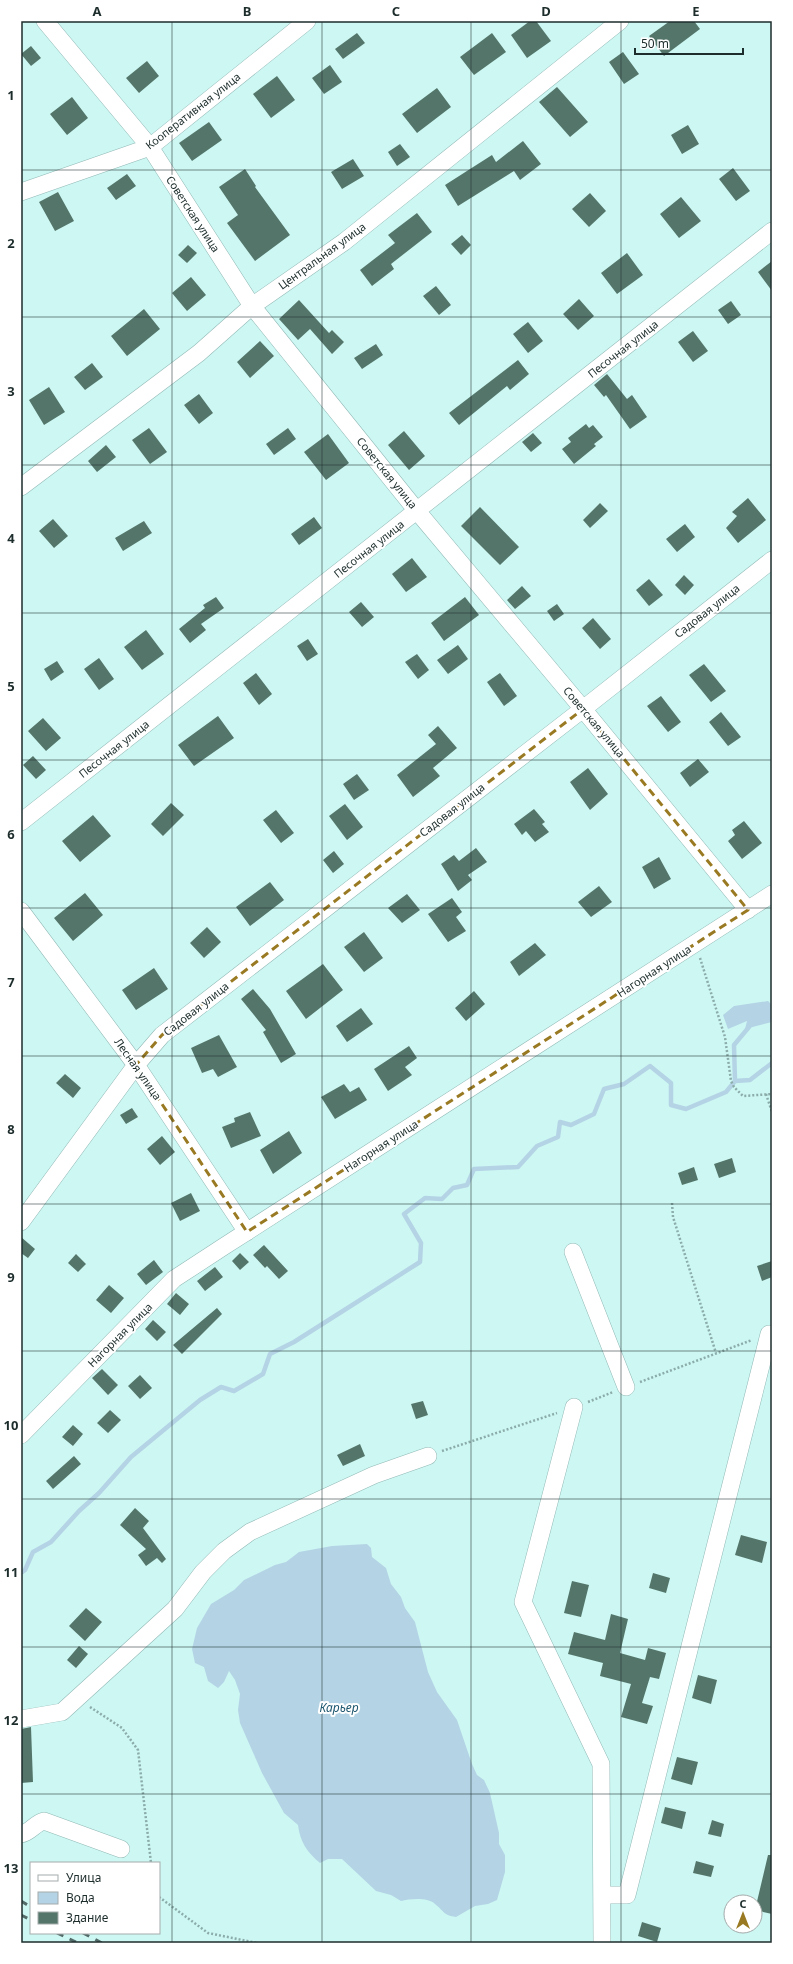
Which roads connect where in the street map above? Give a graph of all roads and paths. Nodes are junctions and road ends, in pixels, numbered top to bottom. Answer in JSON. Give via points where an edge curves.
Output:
{"nodes":[{"id":1,"x":45,"y":21,"type":"edge"},
{"id":2,"x":307,"y":21,"type":"edge"},
{"id":3,"x":620,"y":21,"type":"edge"},
{"id":4,"x":150,"y":147,"type":"junction"},
{"id":5,"x":21,"y":192,"type":"edge"},
{"id":6,"x":772,"y":231,"type":"edge"},
{"id":7,"x":252,"y":306,"type":"junction"},
{"id":8,"x":21,"y":488,"type":"edge"},
{"id":9,"x":418,"y":511,"type":"junction"},
{"id":10,"x":772,"y":560,"type":"edge"},
{"id":11,"x":583,"y":709,"type":"junction"},
{"id":12,"x":21,"y":822,"type":"edge"},
{"id":13,"x":772,"y":894,"type":"edge"},
{"id":14,"x":748,"y":910,"type":"junction"},
{"id":15,"x":21,"y":911,"type":"edge"},
{"id":16,"x":696,"y":944,"type":"junction"},
{"id":17,"x":136,"y":1065,"type":"junction"},
{"id":18,"x":766,"y":1094,"type":"junction"},
{"id":19,"x":772,"y":1094,"type":"edge"},
{"id":20,"x":772,"y":1112,"type":"edge"},
{"id":21,"x":672,"y":1203,"type":"dead end"},
{"id":22,"x":21,"y":1222,"type":"edge"},
{"id":23,"x":247,"y":1232,"type":"junction"},
{"id":24,"x":573,"y":1252,"type":"dead end"},
{"id":25,"x":769,"y":1334,"type":"joint"},
{"id":26,"x":716,"y":1353,"type":"junction"},
{"id":27,"x":626,"y":1387,"type":"junction"},
{"id":28,"x":574,"y":1407,"type":"junction"},
{"id":29,"x":21,"y":1435,"type":"edge"},
{"id":30,"x":428,"y":1456,"type":"joint"},
{"id":31,"x":77,"y":1698,"type":"junction"},
{"id":32,"x":21,"y":1719,"type":"edge"},
{"id":33,"x":21,"y":1834,"type":"edge"},
{"id":34,"x":120,"y":1849,"type":"dead end"},
{"id":35,"x":151,"y":1862,"type":"edge"},
{"id":36,"x":603,"y":1894,"type":"junction"},
{"id":37,"x":160,"y":1898,"type":"edge"},
{"id":38,"x":241,"y":1940,"type":"junction"},
{"id":39,"x":243,"y":1943,"type":"edge"},
{"id":40,"x":257,"y":1943,"type":"edge"},
{"id":41,"x":602,"y":1943,"type":"edge"}],
"edges":[{"from":1,"to":4,"type":"street","name":"Советская улица"},
{"from":2,"to":4,"type":"street","name":"Кооперативная улица"},
{"from":3,"to":7,"type":"street","name":"Центральная улица","via":[[344,242]]},
{"from":4,"to":5,"type":"street","name":"Кооперативная улица"},
{"from":4,"to":7,"type":"street","name":"Советская улица"},
{"from":6,"to":9,"type":"street","name":"Песочная улица"},
{"from":7,"to":8,"type":"street","name":"Центральная улица","via":[[200,353]]},
{"from":7,"to":9,"type":"street","name":"Советская улица"},
{"from":9,"to":11,"type":"street","name":"Советская улица"},
{"from":9,"to":12,"type":"street","name":"Песочная улица"},
{"from":10,"to":11,"type":"street","name":"Садовая улица"},
{"from":11,"to":14,"type":"street","name":"Советская улица"},
{"from":11,"to":17,"type":"street","name":"Садовая улица","via":[[162,1034]]},
{"from":13,"to":14,"type":"street","name":"Нагорная улица"},
{"from":14,"to":16,"type":"street","name":"Нагорная улица"},
{"from":15,"to":17,"type":"street","name":"Лесная улица"},
{"from":16,"to":18,"type":"path","via":[[725,1037],[731,1081],[743,1096]]},
{"from":16,"to":23,"type":"street","name":"Нагорная улица"},
{"from":17,"to":22,"type":"street","name":"Садовая улица"},
{"from":17,"to":23,"type":"street","name":"Лесная улица"},
{"from":18,"to":19,"type":"path"},
{"from":18,"to":20,"type":"path"},
{"from":21,"to":26,"type":"path","via":[[673,1217]]},
{"from":23,"to":29,"type":"street","name":"Нагорная улица","via":[[174,1280]]},
{"from":24,"to":27,"type":"street"},
{"from":25,"to":26,"type":"path"},
{"from":25,"to":36,"type":"street","via":[[628,1895]]},
{"from":26,"to":27,"type":"path"},
{"from":27,"to":28,"type":"path"},
{"from":28,"to":30,"type":"path"},
{"from":28,"to":36,"type":"street","via":[[523,1602],[600,1764]]},
{"from":30,"to":31,"type":"street","via":[[374,1475],[250,1532],[224,1551],[203,1572],[175,1609]]},
{"from":31,"to":32,"type":"street","via":[[62,1712]]},
{"from":31,"to":35,"type":"path","via":[[122,1728],[138,1750]]},
{"from":33,"to":34,"type":"street","via":[[44,1821]]},
{"from":36,"to":41,"type":"street"},
{"from":37,"to":38,"type":"path","via":[[208,1933]]},
{"from":38,"to":39,"type":"path"},
{"from":38,"to":40,"type":"path"}]}
